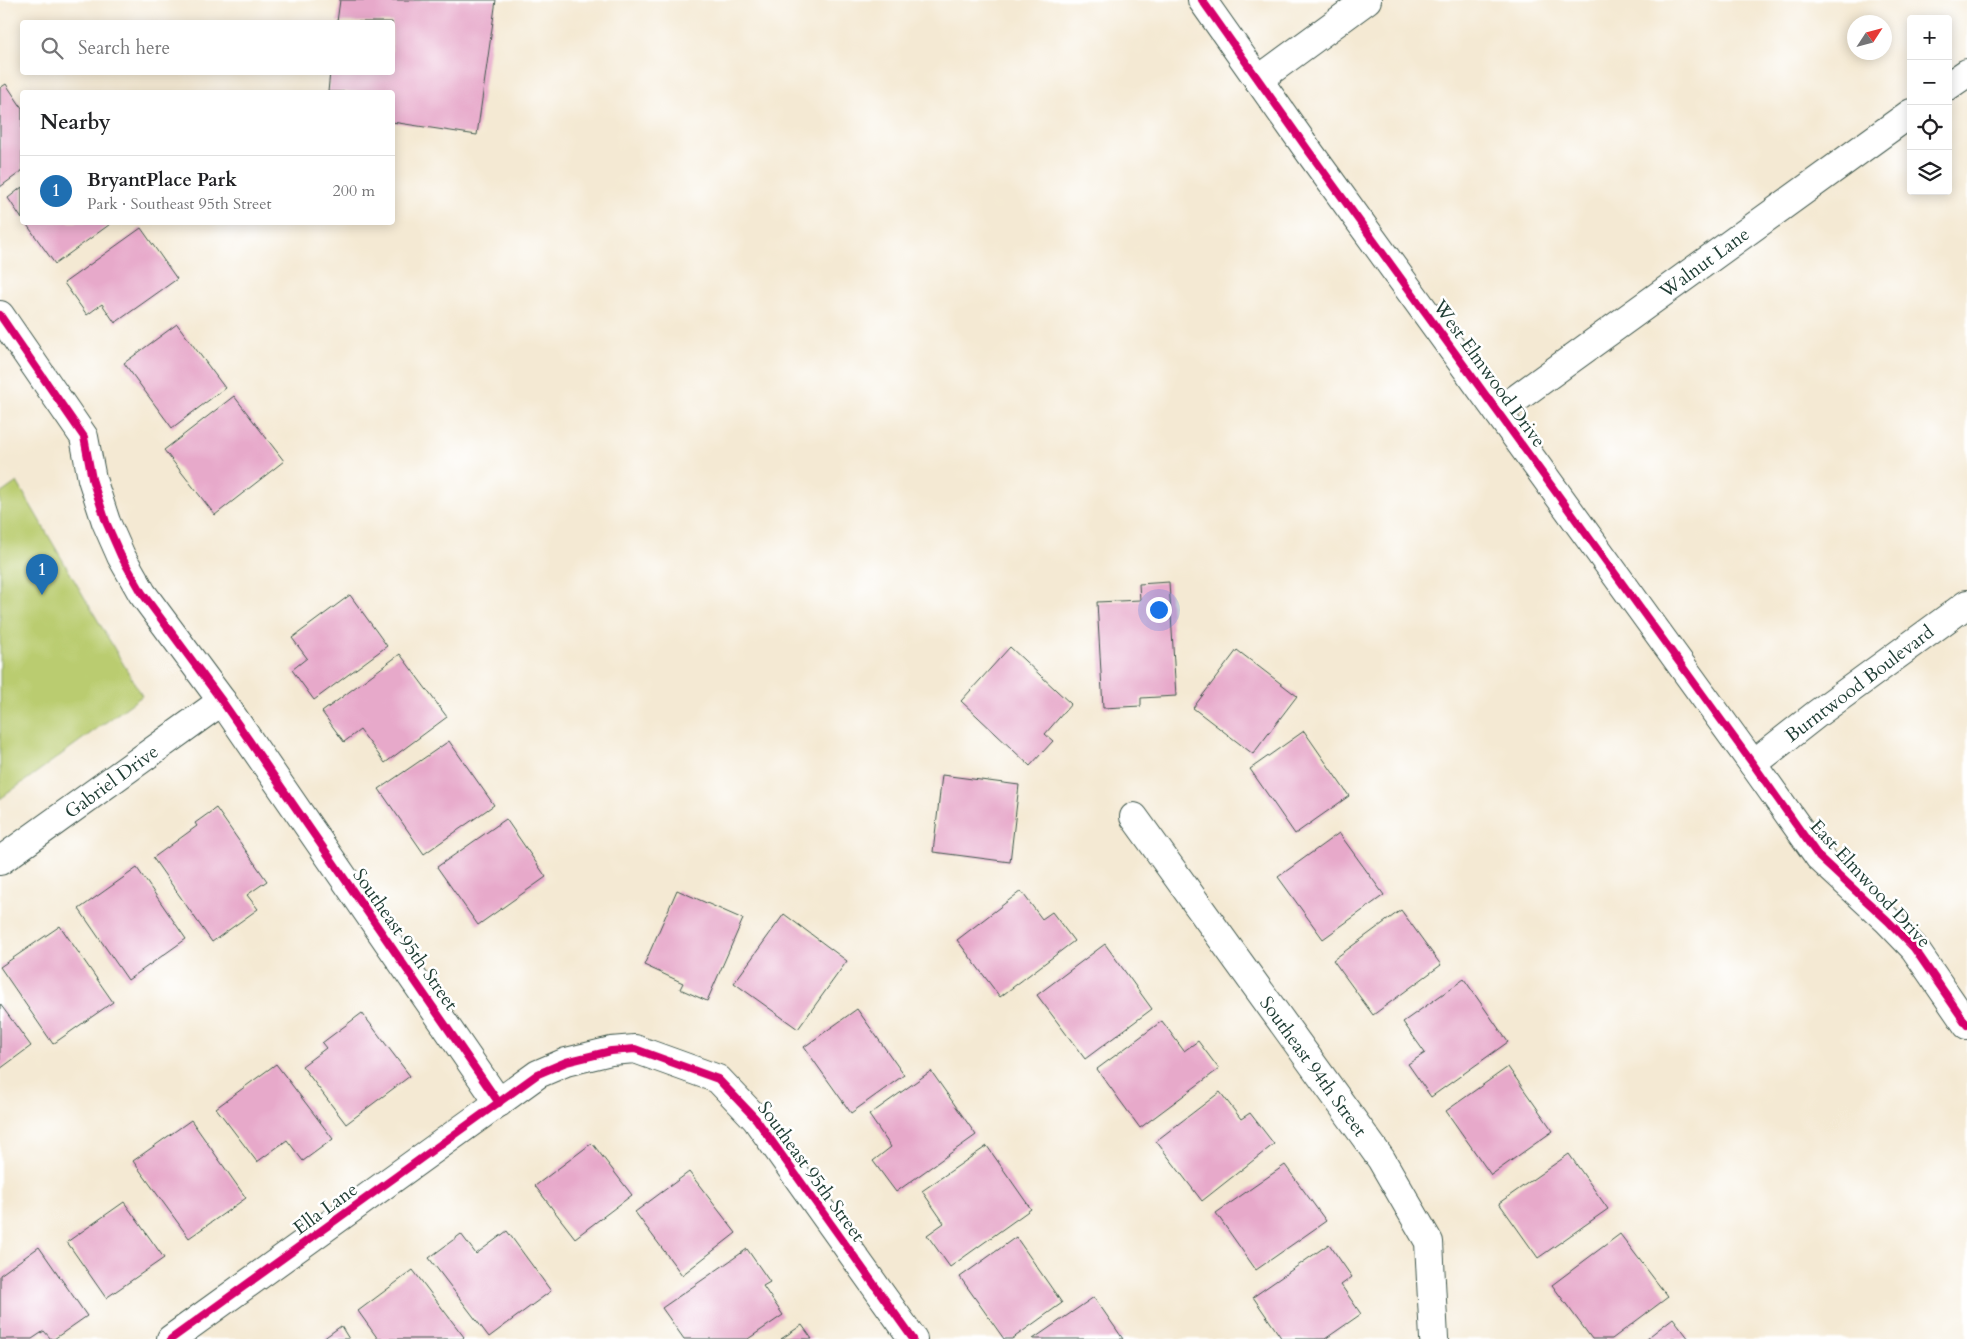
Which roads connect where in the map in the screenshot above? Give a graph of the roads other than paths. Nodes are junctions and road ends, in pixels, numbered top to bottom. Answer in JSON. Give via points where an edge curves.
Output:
{"nodes":[{"id":1,"x":1202,"y":0,"type":"edge"},
{"id":2,"x":1367,"y":0,"type":"edge"},
{"id":3,"x":1967,"y":73,"type":"edge"},
{"id":4,"x":1258,"y":80,"type":"junction"},
{"id":5,"x":1952,"y":83,"type":"edge"},
{"id":6,"x":1907,"y":116,"type":"edge"},
{"id":7,"x":0,"y":315,"type":"edge"},
{"id":8,"x":1498,"y":412,"type":"junction"},
{"id":9,"x":1967,"y":604,"type":"edge"},
{"id":10,"x":222,"y":701,"type":"junction"},
{"id":11,"x":1753,"y":764,"type":"junction"},
{"id":12,"x":1134,"y":817,"type":"dead end"},
{"id":13,"x":0,"y":861,"type":"edge"},
{"id":14,"x":1967,"y":1025,"type":"edge"},
{"id":15,"x":498,"y":1102,"type":"junction"},
{"id":16,"x":171,"y":1339,"type":"edge"},
{"id":17,"x":913,"y":1339,"type":"edge"},
{"id":18,"x":1434,"y":1339,"type":"edge"}],
"edges":[{"from":1,"to":4,"type":"street","name":"West Elmwood Drive"},
{"from":2,"to":4,"type":"street"},
{"from":3,"to":5,"type":"street"},
{"from":4,"to":8,"type":"street","name":"West Elmwood Drive"},
{"from":6,"to":8,"type":"street","name":"Walnut Lane"},
{"from":7,"to":10,"type":"street","name":"Southeast 95th Street","via":[[84,436],[92,479],[106,522],[142,593]]},
{"from":8,"to":11,"type":"street","name":"West Elmwood Drive"},
{"from":9,"to":11,"type":"street","name":"Burntwood Boulevard"},
{"from":10,"to":13,"type":"street","name":"Gabriel Drive"},
{"from":10,"to":15,"type":"street","name":"Southeast 95th Street"},
{"from":11,"to":14,"type":"street","name":"East Elmwood Drive","via":[[1819,857],[1914,948]]},
{"from":12,"to":18,"type":"street","name":"Southeast 94th Street","via":[[1381,1159],[1429,1242]]},
{"from":15,"to":16,"type":"street","name":"Ella Lane"},
{"from":15,"to":17,"type":"street","name":"Southeast 95th Street","via":[[538,1074],[566,1062],[635,1049],[718,1079],[756,1119]]}]}
